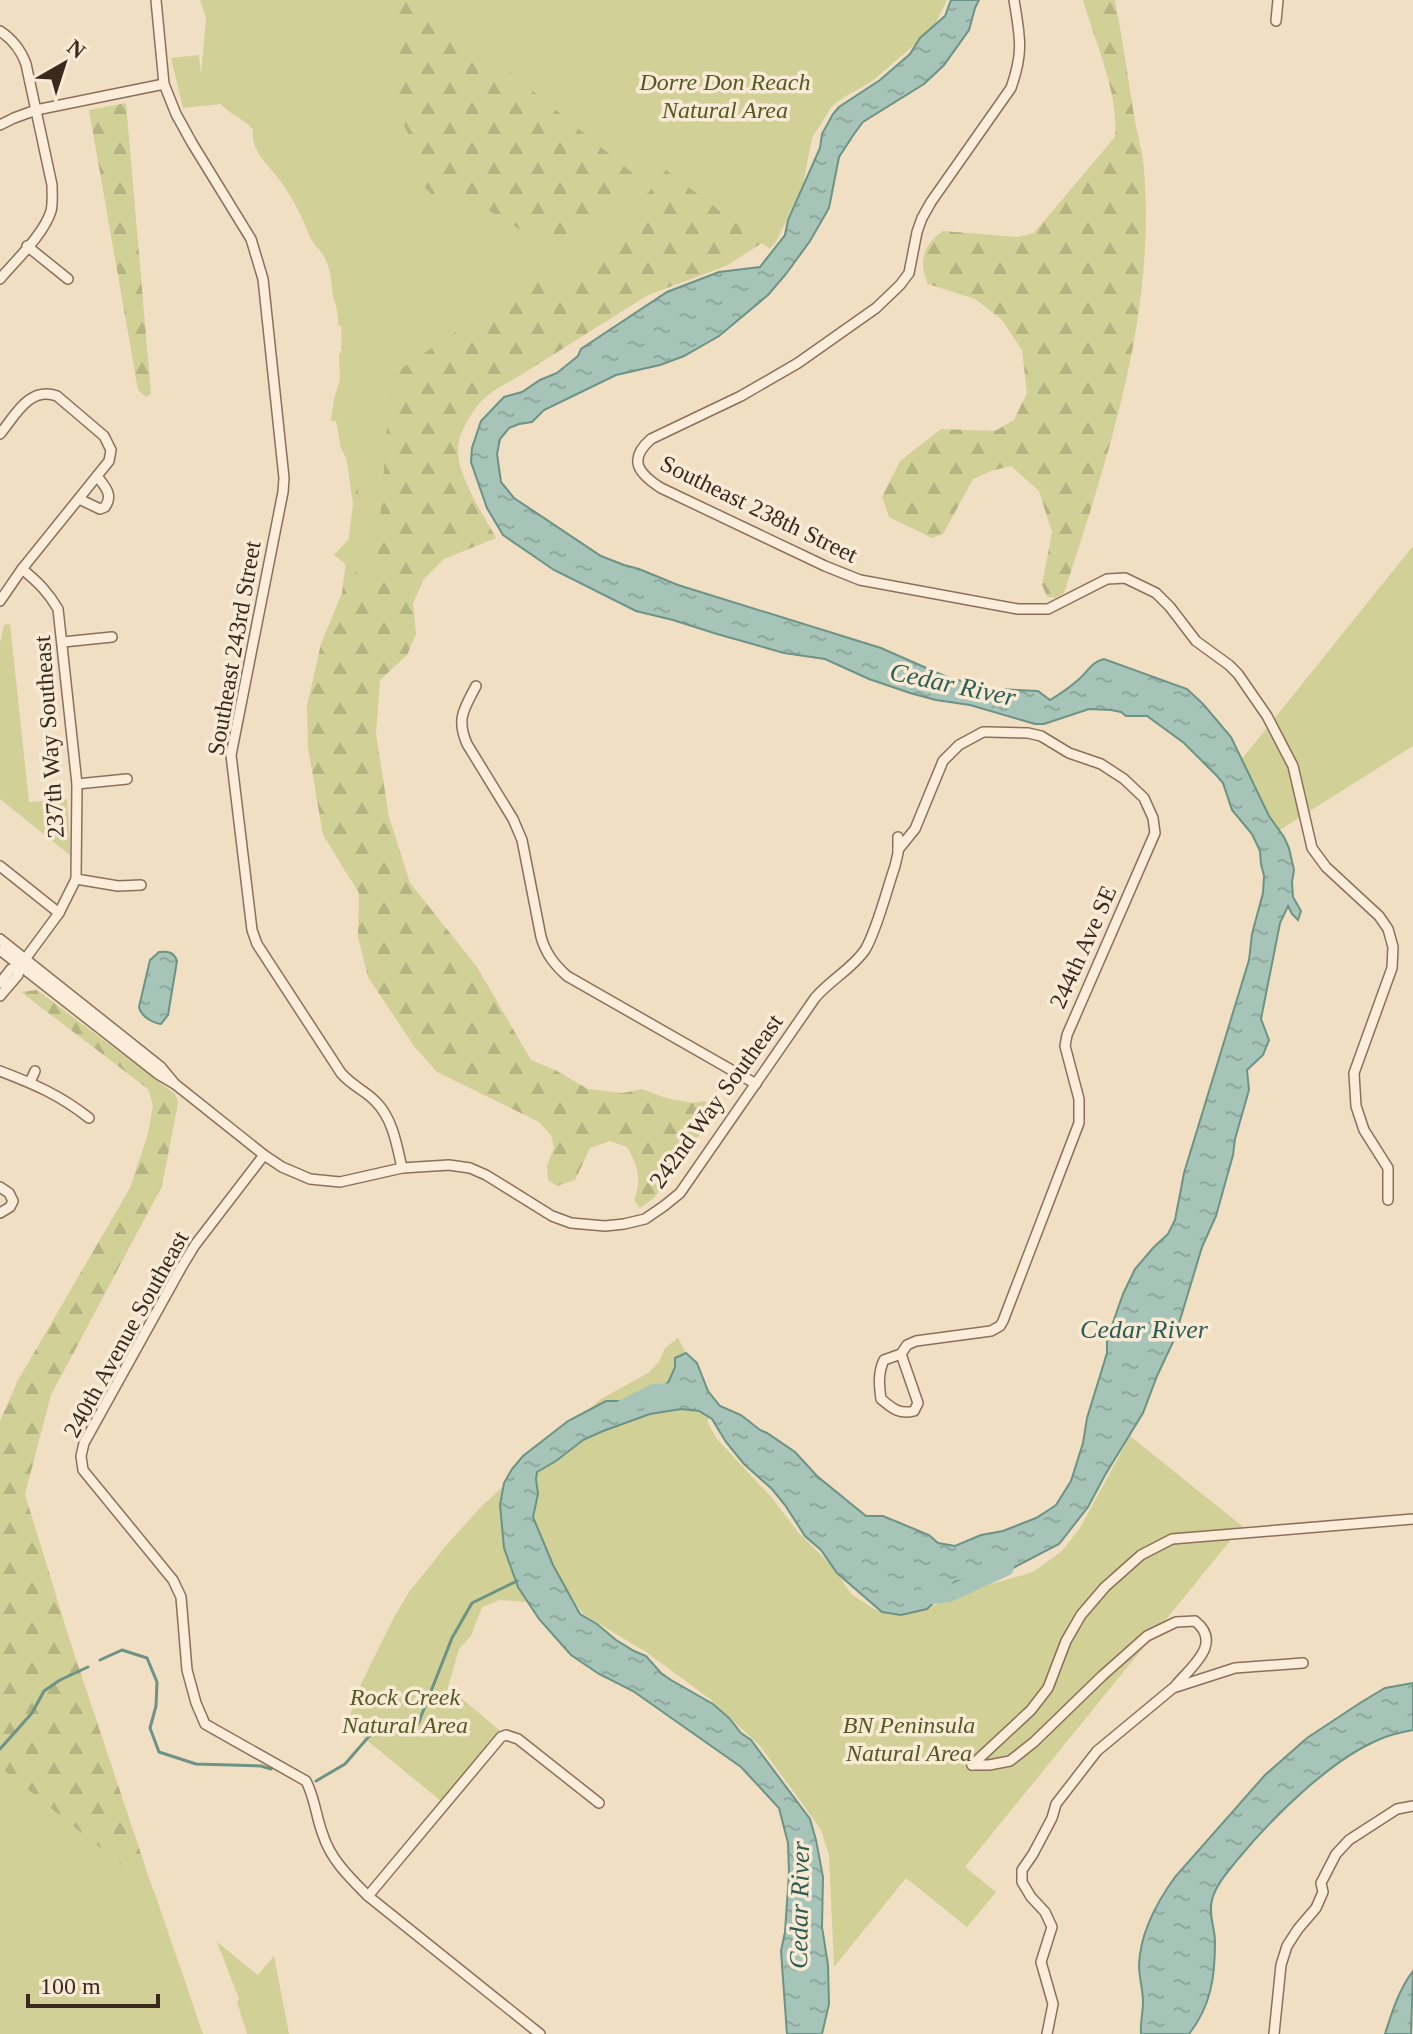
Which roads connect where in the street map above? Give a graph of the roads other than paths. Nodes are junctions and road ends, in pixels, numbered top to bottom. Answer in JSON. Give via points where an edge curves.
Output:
{"nodes":[{"id":1,"x":156,"y":0,"type":"edge"},
{"id":2,"x":1014,"y":0,"type":"edge"},
{"id":3,"x":1278,"y":0,"type":"edge"},
{"id":4,"x":1276,"y":21,"type":"dead end"},
{"id":5,"x":0,"y":31,"type":"edge"},
{"id":6,"x":164,"y":84,"type":"junction"},
{"id":7,"x":36,"y":110,"type":"junction"},
{"id":8,"x":0,"y":125,"type":"edge"},
{"id":9,"x":27,"y":246,"type":"junction"},
{"id":10,"x":0,"y":279,"type":"edge"},
{"id":11,"x":68,"y":279,"type":"dead end"},
{"id":12,"x":0,"y":434,"type":"edge"},
{"id":13,"x":97,"y":476,"type":"junction"},
{"id":14,"x":79,"y":499,"type":"junction"},
{"id":15,"x":22,"y":569,"type":"junction"},
{"id":16,"x":0,"y":601,"type":"edge"},
{"id":17,"x":112,"y":637,"type":"dead end"},
{"id":18,"x":63,"y":642,"type":"junction"},
{"id":19,"x":476,"y":686,"type":"dead end"},
{"id":20,"x":127,"y":779,"type":"dead end"},
{"id":21,"x":77,"y":784,"type":"junction"},
{"id":22,"x":898,"y":837,"type":"dead end"},
{"id":23,"x":898,"y":850,"type":"junction"},
{"id":24,"x":0,"y":866,"type":"edge"},
{"id":25,"x":76,"y":879,"type":"junction"},
{"id":26,"x":141,"y":885,"type":"dead end"},
{"id":27,"x":59,"y":913,"type":"junction"},
{"id":28,"x":0,"y":939,"type":"edge"},
{"id":29,"x":0,"y":950,"type":"edge"},
{"id":30,"x":23,"y":963,"type":"junction"},
{"id":31,"x":0,"y":983,"type":"edge"},
{"id":32,"x":0,"y":996,"type":"edge"},
{"id":33,"x":0,"y":1071,"type":"edge"},
{"id":34,"x":35,"y":1071,"type":"dead end"},
{"id":35,"x":30,"y":1082,"type":"junction"},
{"id":36,"x":756,"y":1084,"type":"junction"},
{"id":37,"x":89,"y":1118,"type":"dead end"},
{"id":38,"x":264,"y":1155,"type":"junction"},
{"id":39,"x":402,"y":1168,"type":"junction"},
{"id":40,"x":0,"y":1187,"type":"edge"},
{"id":41,"x":1388,"y":1200,"type":"dead end"},
{"id":42,"x":0,"y":1213,"type":"edge"},
{"id":43,"x":901,"y":1354,"type":"junction"},
{"id":44,"x":1413,"y":1519,"type":"edge"},
{"id":45,"x":1303,"y":1663,"type":"dead end"},
{"id":46,"x":1173,"y":1688,"type":"junction"},
{"id":47,"x":599,"y":1803,"type":"dead end"},
{"id":48,"x":1413,"y":1806,"type":"edge"},
{"id":49,"x":368,"y":1896,"type":"junction"},
{"id":50,"x":540,"y":2034,"type":"edge"},
{"id":51,"x":1047,"y":2034,"type":"edge"},
{"id":52,"x":1274,"y":2034,"type":"edge"}],
"edges":[{"from":1,"to":6,"type":"street","name":"Southeast 243rd Street"},
{"from":2,"to":41,"type":"street","name":"Southeast 238th Street","via":[[1021,49],[1011,88],[931,202],[917,232],[911,269],[900,285],[798,363],[651,439],[642,447],[638,466],[661,488],[860,580],[1023,609],[1048,609],[1107,579],[1125,578],[1156,593],[1196,641],[1238,674],[1293,766],[1312,848],[1388,929],[1392,968],[1354,1073],[1364,1130],[1388,1168]]},
{"from":3,"to":4,"type":"street"},
{"from":5,"to":7,"type":"street","via":[[24,59]]},
{"from":6,"to":7,"type":"street"},
{"from":6,"to":39,"type":"street","name":"Southeast 243rd Street","via":[[192,143],[251,239],[263,279],[284,478],[231,755],[248,913],[257,944],[336,1066],[385,1113]]},
{"from":7,"to":8,"type":"street"},
{"from":7,"to":9,"type":"street","via":[[52,202],[46,223]]},
{"from":9,"to":10,"type":"street"},
{"from":9,"to":11,"type":"street"},
{"from":12,"to":13,"type":"street","via":[[31,397],[57,396],[109,443],[109,461]]},
{"from":13,"to":14,"type":"street"},
{"from":13,"to":14,"type":"street","via":[[109,496],[105,507]]},
{"from":14,"to":15,"type":"street"},
{"from":15,"to":16,"type":"street"},
{"from":15,"to":18,"type":"street","name":"237th Way Southeast","via":[[49,593],[58,609]]},
{"from":17,"to":18,"type":"street"},
{"from":18,"to":21,"type":"street","name":"237th Way Southeast"},
{"from":19,"to":36,"type":"street","via":[[462,712],[462,732],[522,840],[541,937],[555,965]]},
{"from":20,"to":21,"type":"street"},
{"from":21,"to":25,"type":"street","name":"237th Way Southeast"},
{"from":22,"to":23,"type":"street","name":"242nd Way Southeast"},
{"from":23,"to":36,"type":"street","name":"242nd Way Southeast","via":[[865,949],[815,998]]},
{"from":23,"to":43,"type":"street","name":"244th Ave SE","via":[[915,829],[943,761],[983,732],[1041,736],[1101,764],[1144,798],[1155,833],[1067,1035],[1079,1123],[1003,1321],[991,1331],[916,1341]]},
{"from":24,"to":27,"type":"street"},
{"from":25,"to":26,"type":"street"},
{"from":25,"to":27,"type":"street","name":"237th Way Southeast"},
{"from":27,"to":30,"type":"street","name":"237th Way Southeast"},
{"from":28,"to":30,"type":"street"},
{"from":29,"to":30,"type":"street"},
{"from":30,"to":31,"type":"street"},
{"from":30,"to":32,"type":"street"},
{"from":30,"to":38,"type":"street"},
{"from":33,"to":35,"type":"street"},
{"from":34,"to":35,"type":"street"},
{"from":35,"to":37,"type":"street"},
{"from":36,"to":39,"type":"street","name":"242nd Way Southeast","via":[[680,1193],[645,1219],[624,1224],[571,1223],[470,1168]]},
{"from":38,"to":39,"type":"street","name":"242nd Way Southeast","via":[[328,1182]]},
{"from":38,"to":49,"type":"street","name":"240th Avenue Southeast","via":[[188,1256],[81,1456],[83,1470],[173,1580],[181,1597],[187,1670],[205,1724],[306,1781],[333,1857]]},
{"from":40,"to":42,"type":"street","via":[[13,1201]]},
{"from":43,"to":43,"type":"street","name":"244th Ave SE","via":[[918,1403],[906,1413],[881,1399],[879,1388],[884,1360]]},
{"from":44,"to":46,"type":"street","via":[[1172,1539],[1141,1555],[1081,1615],[1048,1688],[1031,1710],[972,1765],[1010,1761],[1147,1636],[1176,1622],[1195,1621],[1204,1628],[1205,1651]]},
{"from":45,"to":46,"type":"street","via":[[1235,1668]]},
{"from":46,"to":51,"type":"street","via":[[1097,1751],[1056,1804],[1022,1870],[1022,1882],[1052,1927],[1041,1962],[1053,2004]]},
{"from":47,"to":49,"type":"street","via":[[506,1735]]},
{"from":48,"to":52,"type":"street","via":[[1397,1809],[1336,1854],[1316,1908],[1287,1946]]},
{"from":49,"to":50,"type":"street"}]}
